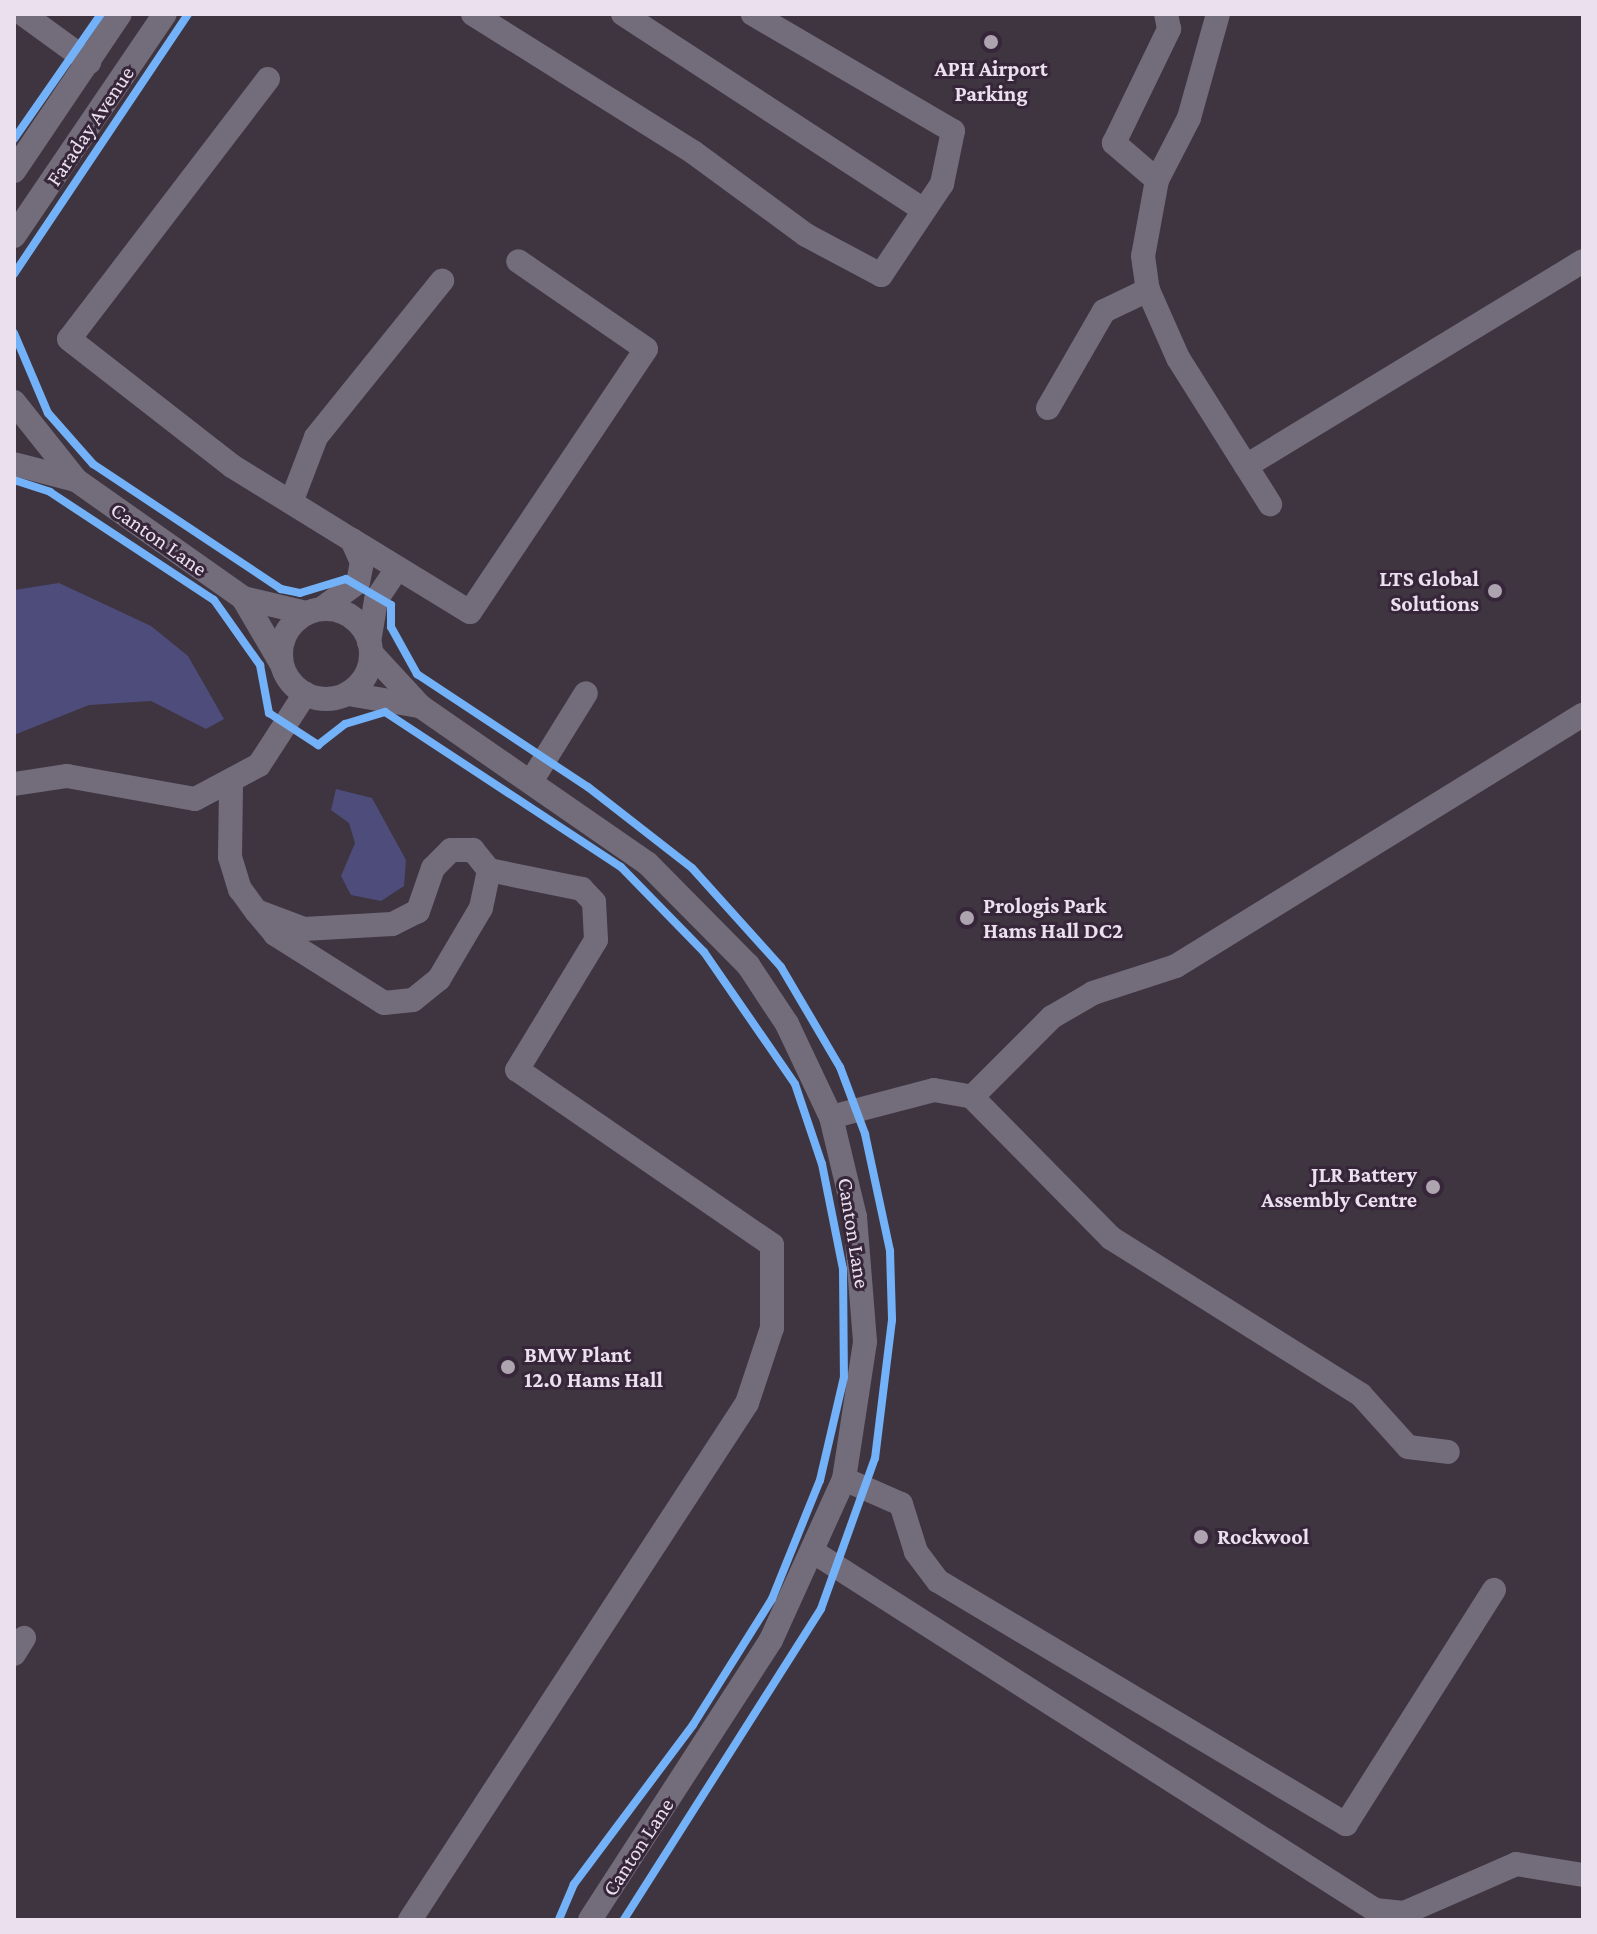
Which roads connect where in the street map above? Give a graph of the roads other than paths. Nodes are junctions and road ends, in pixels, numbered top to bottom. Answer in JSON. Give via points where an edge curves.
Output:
{"nodes":[{"id":1,"x":23,"y":14,"type":"edge"},
{"id":2,"x":165,"y":14,"type":"edge"},
{"id":3,"x":473,"y":14,"type":"edge"},
{"id":4,"x":623,"y":14,"type":"edge"},
{"id":5,"x":753,"y":14,"type":"edge"},
{"id":6,"x":1166,"y":14,"type":"edge"},
{"id":7,"x":1218,"y":14,"type":"edge"},
{"id":8,"x":117,"y":15,"type":"edge"},
{"id":9,"x":89,"y":62,"type":"junction"},
{"id":10,"x":268,"y":79,"type":"dead end"},
{"id":11,"x":14,"y":171,"type":"edge"},
{"id":12,"x":1157,"y":180,"type":"junction"},
{"id":13,"x":924,"y":210,"type":"junction"},
{"id":14,"x":14,"y":236,"type":"edge"},
{"id":15,"x":518,"y":261,"type":"dead end"},
{"id":16,"x":1583,"y":261,"type":"edge"},
{"id":17,"x":442,"y":281,"type":"dead end"},
{"id":18,"x":1148,"y":290,"type":"junction"},
{"id":19,"x":14,"y":402,"type":"edge"},
{"id":20,"x":1048,"y":408,"type":"dead end"},
{"id":21,"x":14,"y":464,"type":"edge"},
{"id":22,"x":1246,"y":466,"type":"junction"},
{"id":23,"x":76,"y":480,"type":"junction"},
{"id":24,"x":292,"y":500,"type":"junction"},
{"id":25,"x":1270,"y":504,"type":"dead end"},
{"id":26,"x":352,"y":540,"type":"junction"},
{"id":27,"x":397,"y":569,"type":"junction"},
{"id":28,"x":243,"y":598,"type":"junction"},
{"id":29,"x":316,"y":610,"type":"junction"},
{"id":30,"x":370,"y":647,"type":"junction"},
{"id":31,"x":281,"y":663,"type":"junction"},
{"id":32,"x":586,"y":693,"type":"dead end"},
{"id":33,"x":305,"y":694,"type":"junction"},
{"id":34,"x":348,"y":694,"type":"junction"},
{"id":35,"x":420,"y":706,"type":"junction"},
{"id":36,"x":1583,"y":715,"type":"edge"},
{"id":37,"x":532,"y":780,"type":"junction"},
{"id":38,"x":231,"y":786,"type":"junction"},
{"id":39,"x":18,"y":789,"type":"edge"},
{"id":40,"x":489,"y":870,"type":"junction"},
{"id":41,"x":256,"y":911,"type":"junction"},
{"id":42,"x":972,"y":1097,"type":"junction"},
{"id":43,"x":831,"y":1117,"type":"junction"},
{"id":44,"x":1448,"y":1452,"type":"dead end"},
{"id":45,"x":844,"y":1479,"type":"junction"},
{"id":46,"x":815,"y":1553,"type":"junction"},
{"id":47,"x":1494,"y":1590,"type":"dead end"},
{"id":48,"x":1583,"y":1875,"type":"edge"},
{"id":49,"x":410,"y":1920,"type":"edge"},
{"id":50,"x":590,"y":1920,"type":"edge"}],
"edges":[{"from":1,"to":9,"type":"street"},
{"from":2,"to":14,"type":"street","name":"Faraday Avenue"},
{"from":3,"to":13,"type":"street","via":[[693,152],[806,235],[881,275]]},
{"from":4,"to":13,"type":"street"},
{"from":5,"to":13,"type":"street","via":[[953,131],[942,184]]},
{"from":6,"to":12,"type":"street","via":[[1169,29],[1114,143]]},
{"from":7,"to":12,"type":"street","via":[[1189,118]]},
{"from":8,"to":9,"type":"street","name":"Faraday Avenue"},
{"from":9,"to":11,"type":"street","name":"Faraday Avenue"},
{"from":10,"to":24,"type":"street","via":[[69,339],[232,466]]},
{"from":12,"to":18,"type":"street","via":[[1145,223]]},
{"from":15,"to":27,"type":"street","via":[[646,349],[470,612]]},
{"from":16,"to":22,"type":"street"},
{"from":17,"to":24,"type":"street","via":[[316,437]]},
{"from":18,"to":20,"type":"street","via":[[1104,311]]},
{"from":18,"to":22,"type":"street","via":[[1178,358]]},
{"from":19,"to":23,"type":"street","name":"Canton Lane"},
{"from":21,"to":23,"type":"street","name":"Canton Lane"},
{"from":22,"to":25,"type":"street"},
{"from":23,"to":28,"type":"street","name":"Canton Lane"},
{"from":24,"to":26,"type":"street"},
{"from":26,"to":27,"type":"street"},
{"from":26,"to":29,"type":"street","via":[[362,562],[358,582]]},
{"from":27,"to":30,"type":"street","via":[[376,600]]},
{"from":28,"to":29,"type":"street","name":"Canton Lane"},
{"from":28,"to":31,"type":"street","name":"Canton Lane"},
{"from":29,"to":30,"type":"street","via":[[345,614]]},
{"from":29,"to":31,"type":"street","via":[[285,634]]},
{"from":30,"to":34,"type":"street","via":[[361,682]]},
{"from":30,"to":35,"type":"street","name":"Canton Lane"},
{"from":31,"to":33,"type":"street"},
{"from":32,"to":37,"type":"street"},
{"from":33,"to":34,"type":"street"},
{"from":33,"to":38,"type":"street","via":[[280,741]]},
{"from":34,"to":35,"type":"street","name":"Canton Lane"},
{"from":35,"to":37,"type":"street","name":"Canton Lane"},
{"from":36,"to":42,"type":"street","via":[[1176,966],[1093,993],[1052,1017]]},
{"from":37,"to":43,"type":"street","name":"Canton Lane","via":[[647,863],[739,955],[787,1024]]},
{"from":38,"to":39,"type":"street","via":[[195,799],[67,776]]},
{"from":38,"to":41,"type":"street","via":[[230,857]]},
{"from":40,"to":41,"type":"street","via":[[473,850],[451,850],[433,868],[418,911],[392,924],[304,929]]},
{"from":40,"to":41,"type":"street","via":[[481,908],[439,979],[398,1003],[370,998],[275,934]]},
{"from":40,"to":49,"type":"street","via":[[582,889],[594,902],[596,940],[517,1070],[772,1245],[771,1344],[747,1403]]},
{"from":42,"to":43,"type":"street","via":[[934,1090]]},
{"from":42,"to":44,"type":"street","via":[[1111,1238],[1361,1395],[1408,1447]]},
{"from":43,"to":45,"type":"street","name":"Canton Lane","via":[[864,1273],[865,1342]]},
{"from":45,"to":46,"type":"street","name":"Canton Lane"},
{"from":45,"to":47,"type":"street","via":[[901,1504],[916,1552],[938,1581],[1346,1824]]},
{"from":46,"to":48,"type":"street","via":[[1375,1910],[1404,1913],[1482,1873],[1516,1864]]},
{"from":46,"to":50,"type":"street","name":"Canton Lane","via":[[771,1640]]}]}
